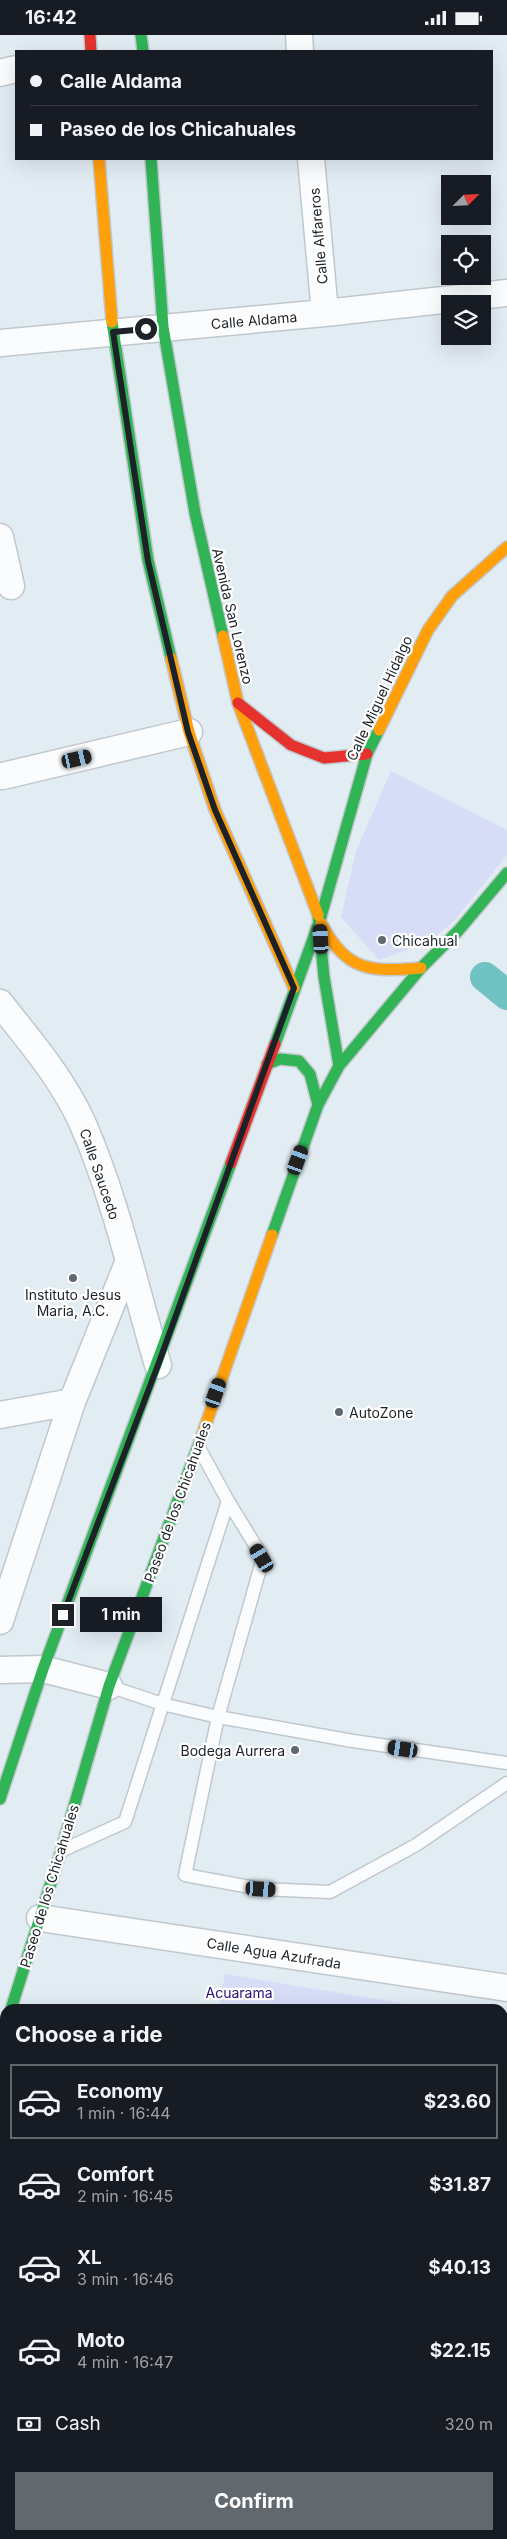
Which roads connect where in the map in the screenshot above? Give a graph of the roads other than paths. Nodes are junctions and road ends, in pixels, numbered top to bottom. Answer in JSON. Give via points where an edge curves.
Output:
{"nodes":[{"id":1,"x":90,"y":35,"type":"edge"},
{"id":2,"x":141,"y":35,"type":"edge"},
{"id":3,"x":299,"y":35,"type":"edge"},
{"id":4,"x":90,"y":50,"type":"edge"},
{"id":5,"x":143,"y":50,"type":"edge"},
{"id":6,"x":300,"y":50,"type":"edge"},
{"id":7,"x":15,"y":69,"type":"edge"},
{"id":8,"x":0,"y":73,"type":"edge"},
{"id":9,"x":99,"y":160,"type":"edge"},
{"id":10,"x":151,"y":160,"type":"edge"},
{"id":11,"x":311,"y":160,"type":"edge"},
{"id":12,"x":507,"y":293,"type":"edge"},
{"id":13,"x":326,"y":313,"type":"junction"},
{"id":14,"x":163,"y":327,"type":"junction"},
{"id":15,"x":113,"y":332,"type":"junction"},
{"id":16,"x":0,"y":343,"type":"edge"},
{"id":17,"x":0,"y":537,"type":"edge"},
{"id":18,"x":507,"y":547,"type":"edge"},
{"id":19,"x":11,"y":586,"type":"dead end"},
{"id":20,"x":238,"y":703,"type":"junction"},
{"id":21,"x":188,"y":732,"type":"junction"},
{"id":22,"x":366,"y":755,"type":"junction"},
{"id":23,"x":3,"y":776,"type":"dead end"},
{"id":24,"x":507,"y":873,"type":"edge"},
{"id":25,"x":320,"y":920,"type":"junction"},
{"id":26,"x":421,"y":968,"type":"junction"},
{"id":27,"x":294,"y":988,"type":"junction"},
{"id":28,"x":0,"y":1003,"type":"edge"},
{"id":29,"x":267,"y":1064,"type":"junction"},
{"id":30,"x":339,"y":1066,"type":"junction"},
{"id":31,"x":318,"y":1105,"type":"junction"},
{"id":32,"x":128,"y":1263,"type":"junction"},
{"id":33,"x":158,"y":1365,"type":"junction"},
{"id":34,"x":72,"y":1402,"type":"junction"},
{"id":35,"x":0,"y":1415,"type":"edge"},
{"id":36,"x":198,"y":1445,"type":"junction"},
{"id":37,"x":228,"y":1501,"type":"junction"},
{"id":38,"x":0,"y":1621,"type":"edge"},
{"id":39,"x":42,"y":1669,"type":"junction"},
{"id":40,"x":0,"y":1670,"type":"edge"},
{"id":41,"x":110,"y":1686,"type":"junction"},
{"id":42,"x":162,"y":1704,"type":"junction"},
{"id":43,"x":218,"y":1717,"type":"junction"},
{"id":44,"x":507,"y":1763,"type":"edge"},
{"id":45,"x":507,"y":1783,"type":"edge"},
{"id":46,"x":0,"y":1799,"type":"edge"},
{"id":47,"x":61,"y":1851,"type":"junction"},
{"id":48,"x":40,"y":1918,"type":"junction"},
{"id":49,"x":507,"y":1988,"type":"edge"},
{"id":50,"x":13,"y":2004,"type":"edge"}],
"edges":[{"from":1,"to":4,"type":"main road"},
{"from":2,"to":5,"type":"main road"},
{"from":3,"to":6,"type":"street"},
{"from":7,"to":8,"type":"street"},
{"from":9,"to":15,"type":"main road"},
{"from":10,"to":14,"type":"main road","name":"Avenida San Lorenzo"},
{"from":11,"to":13,"type":"street","name":"Calle Alfareros"},
{"from":12,"to":13,"type":"street","name":"Calle Aldama"},
{"from":13,"to":14,"type":"street","name":"Calle Aldama"},
{"from":14,"to":15,"type":"street","name":"Calle Aldama"},
{"from":14,"to":20,"type":"main road","name":"Avenida San Lorenzo","via":[[195,513]]},
{"from":15,"to":16,"type":"street","name":"Calle Aldama"},
{"from":15,"to":21,"type":"main road","via":[[148,561]]},
{"from":17,"to":19,"type":"street"},
{"from":18,"to":22,"type":"main road","name":"Calle Miguel Hidalgo","via":[[452,596],[428,631]]},
{"from":20,"to":22,"type":"main road","via":[[291,745],[324,758]]},
{"from":20,"to":25,"type":"main road","name":"Avenida San Lorenzo"},
{"from":21,"to":23,"type":"street"},
{"from":21,"to":27,"type":"main road","via":[[215,810]]},
{"from":22,"to":25,"type":"main road","name":"Calle Miguel Hidalgo"},
{"from":24,"to":26,"type":"main road","name":"Paseo de los Chicahuales","via":[[459,930]]},
{"from":25,"to":26,"type":"main road","via":[[330,943],[345,959],[356,965],[379,971]]},
{"from":25,"to":27,"type":"main road"},
{"from":25,"to":30,"type":"main road","name":"Avenida San Lorenzo","via":[[324,977]]},
{"from":26,"to":30,"type":"main road","name":"Paseo de los Chicahuales"},
{"from":27,"to":29,"type":"main road"},
{"from":28,"to":32,"type":"street","name":"Calle Saucedo","via":[[49,1067],[81,1121]]},
{"from":29,"to":31,"type":"main road","via":[[278,1059],[299,1060],[307,1067]]},
{"from":29,"to":33,"type":"main road"},
{"from":30,"to":31,"type":"main road","name":"Paseo de los Chicahuales"},
{"from":31,"to":36,"type":"main road","name":"Paseo de los Chicahuales"},
{"from":32,"to":33,"type":"street","name":"Calle Saucedo"},
{"from":32,"to":34,"type":"street"},
{"from":33,"to":39,"type":"main road"},
{"from":34,"to":35,"type":"street"},
{"from":34,"to":38,"type":"street"},
{"from":36,"to":37,"type":"lane"},
{"from":36,"to":41,"type":"main road","name":"Paseo de los Chicahuales"},
{"from":37,"to":42,"type":"lane"},
{"from":37,"to":43,"type":"lane","via":[[262,1558]]},
{"from":39,"to":40,"type":"street"},
{"from":39,"to":41,"type":"street"},
{"from":39,"to":46,"type":"main road"},
{"from":41,"to":42,"type":"lane"},
{"from":41,"to":47,"type":"main road","name":"Paseo de los Chicahuales"},
{"from":42,"to":43,"type":"lane"},
{"from":42,"to":47,"type":"lane","via":[[125,1821]]},
{"from":43,"to":44,"type":"lane"},
{"from":43,"to":45,"type":"lane","via":[[185,1875],[261,1889],[330,1893],[416,1845]]},
{"from":47,"to":48,"type":"main road","name":"Paseo de los Chicahuales"},
{"from":48,"to":49,"type":"street","name":"Calle Agua Azufrada"},
{"from":48,"to":50,"type":"main road","name":"Paseo de los Chicahuales"}]}
